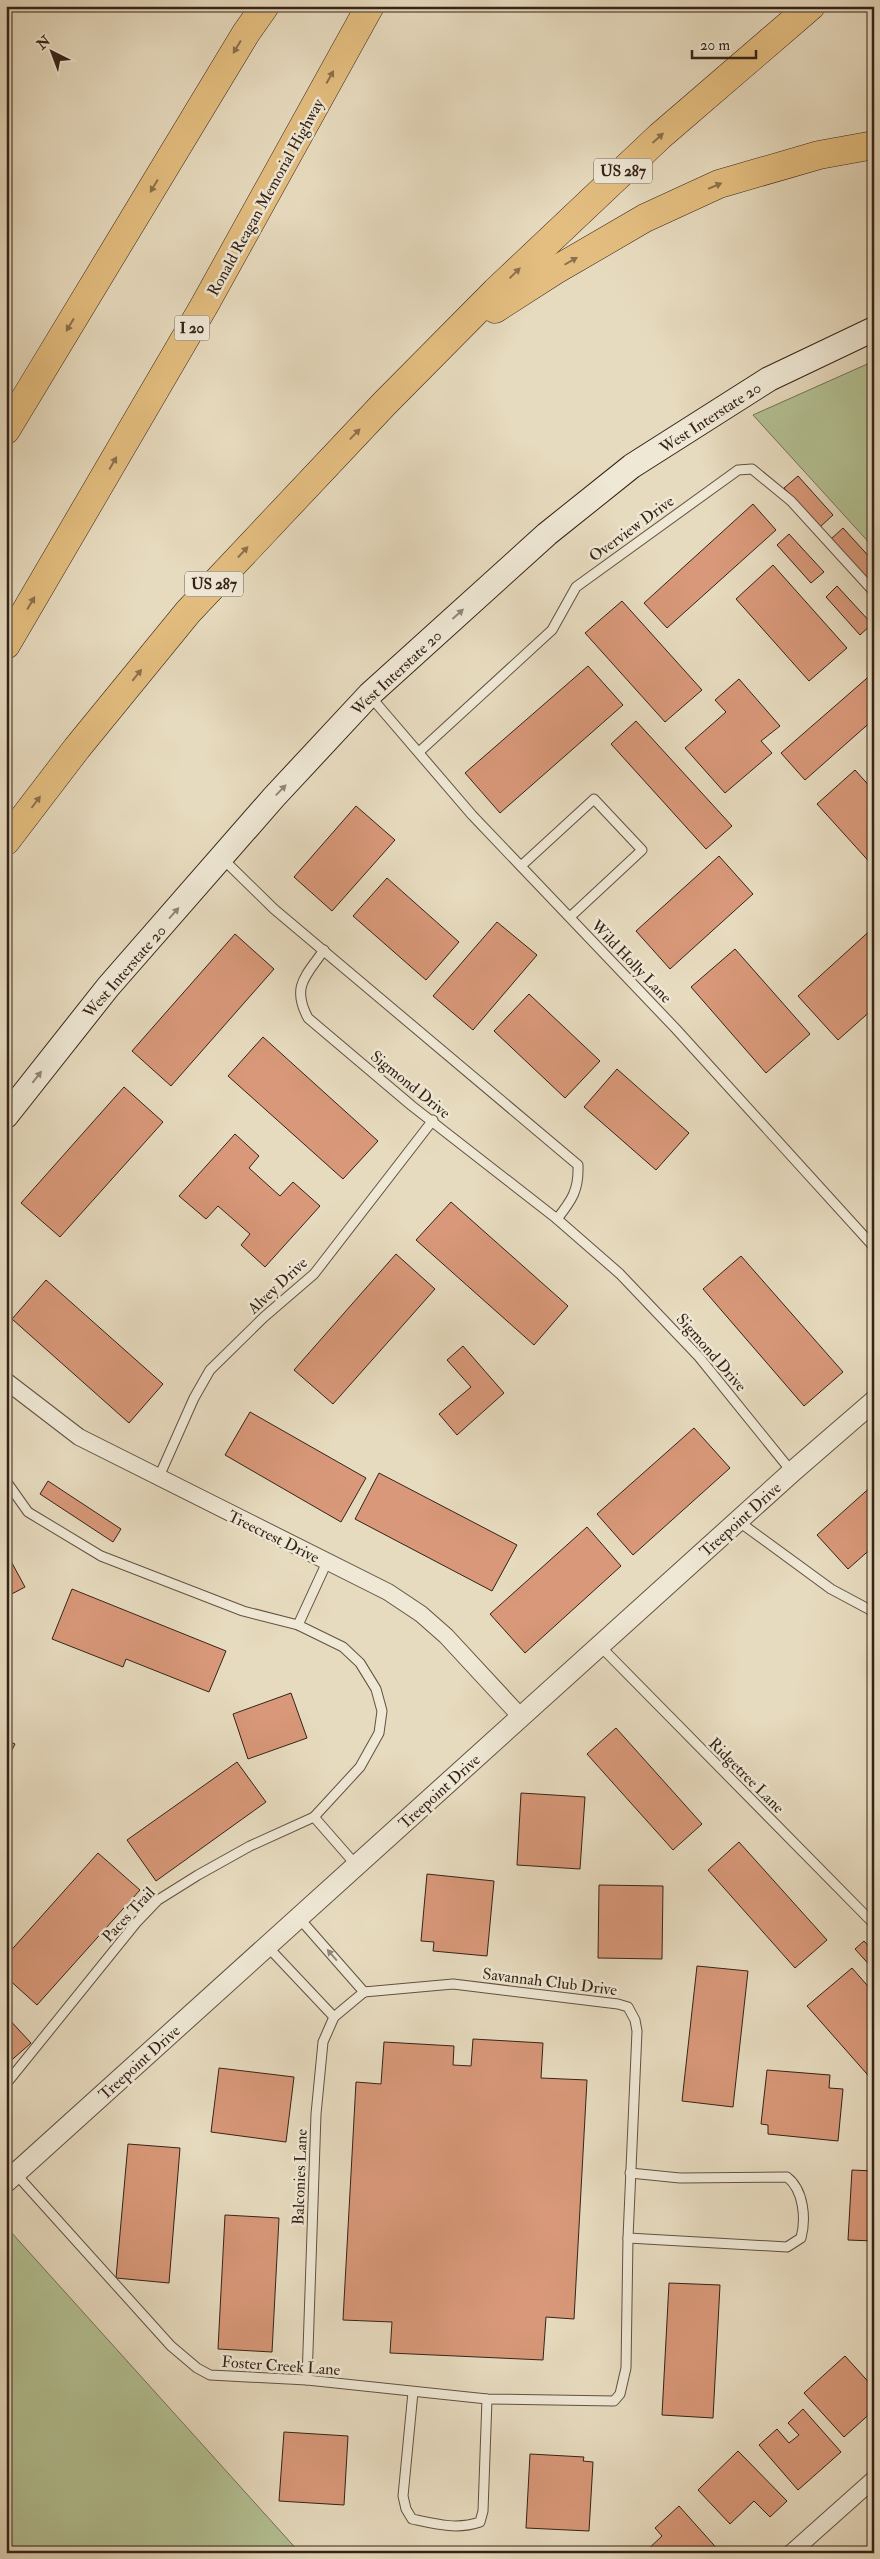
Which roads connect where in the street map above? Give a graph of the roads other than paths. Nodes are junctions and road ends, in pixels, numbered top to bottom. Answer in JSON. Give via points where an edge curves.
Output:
{"nodes":[{"id":1,"x":264,"y":6,"type":"edge"},
{"id":2,"x":370,"y":6,"type":"edge"},
{"id":3,"x":811,"y":6,"type":"edge"},
{"id":4,"x":874,"y":145,"type":"edge"},
{"id":5,"x":874,"y":329,"type":"edge"},
{"id":6,"x":442,"y":344,"type":"junction"},
{"id":7,"x":6,"y":430,"type":"edge"},
{"id":8,"x":874,"y":592,"type":"edge"},
{"id":9,"x":6,"y":645,"type":"edge"},
{"id":10,"x":369,"y":695,"type":"junction"},
{"id":11,"x":419,"y":752,"type":"junction"},
{"id":12,"x":6,"y":841,"type":"edge"},
{"id":13,"x":222,"y":858,"type":"junction"},
{"id":14,"x":520,"y":866,"type":"junction"},
{"id":15,"x":570,"y":917,"type":"junction"},
{"id":16,"x":324,"y":950,"type":"junction"},
{"id":17,"x":6,"y":1116,"type":"edge"},
{"id":18,"x":433,"y":1120,"type":"junction"},
{"id":19,"x":557,"y":1219,"type":"junction"},
{"id":20,"x":874,"y":1247,"type":"edge"},
{"id":21,"x":6,"y":1381,"type":"edge"},
{"id":22,"x":874,"y":1401,"type":"edge"},
{"id":23,"x":792,"y":1472,"type":"junction"},
{"id":24,"x":158,"y":1479,"type":"junction"},
{"id":25,"x":6,"y":1481,"type":"edge"},
{"id":26,"x":738,"y":1521,"type":"junction"},
{"id":27,"x":327,"y":1562,"type":"junction"},
{"id":28,"x":874,"y":1612,"type":"edge"},
{"id":29,"x":298,"y":1625,"type":"junction"},
{"id":30,"x":600,"y":1646,"type":"junction"},
{"id":31,"x":521,"y":1717,"type":"junction"},
{"id":32,"x":314,"y":1817,"type":"junction"},
{"id":33,"x":357,"y":1865,"type":"junction"},
{"id":34,"x":299,"y":1918,"type":"junction"},
{"id":35,"x":874,"y":1924,"type":"edge"},
{"id":36,"x":267,"y":1946,"type":"junction"},
{"id":37,"x":364,"y":1992,"type":"junction"},
{"id":38,"x":334,"y":2017,"type":"junction"},
{"id":39,"x":6,"y":2084,"type":"edge"},
{"id":40,"x":630,"y":2172,"type":"junction"},
{"id":41,"x":9,"y":2173,"type":"edge"},
{"id":42,"x":628,"y":2238,"type":"junction"},
{"id":43,"x":307,"y":2380,"type":"junction"},
{"id":44,"x":621,"y":2388,"type":"joint"},
{"id":45,"x":412,"y":2392,"type":"junction"},
{"id":46,"x":487,"y":2399,"type":"junction"},
{"id":47,"x":874,"y":2479,"type":"edge"},
{"id":48,"x":791,"y":2553,"type":"edge"}],
"edges":[{"from":1,"to":7,"type":"highway","one_way":true},
{"from":9,"to":2,"type":"highway","name":"Ronald Reagan Memorial Highway","number":"I 20","one_way":true,"via":[[204,306]]},
{"from":6,"to":3,"type":"highway","number":"US 287","one_way":true,"via":[[660,136]]},
{"from":6,"to":4,"type":"highway","one_way":true,"via":[[562,266],[645,218],[719,184],[819,155]]},
{"from":10,"to":5,"type":"main road","name":"West Interstate 20","one_way":true,"via":[[547,534],[632,466],[769,378]]},
{"from":12,"to":6,"type":"highway","number":"US 287","one_way":true,"via":[[188,612]]},
{"from":8,"to":11,"type":"lane","name":"Overview Drive","via":[[791,501],[752,470],[738,470],[576,587],[552,630]]},
{"from":10,"to":11,"type":"lane","name":"Wild Holly Lane"},
{"from":13,"to":10,"type":"main road","name":"West Interstate 20","one_way":true},
{"from":11,"to":14,"type":"lane","name":"Wild Holly Lane"},
{"from":13,"to":16,"type":"lane","via":[[274,909]]},
{"from":17,"to":13,"type":"main road","name":"West Interstate 20","one_way":true,"via":[[108,987]]},
{"from":14,"to":15,"type":"lane","name":"Wild Holly Lane"},
{"from":14,"to":15,"type":"lane","via":[[594,798],[642,850]]},
{"from":15,"to":20,"type":"lane","name":"Wild Holly Lane"},
{"from":16,"to":18,"type":"lane","name":"Sigmond Drive","via":[[300,990],[300,1001],[308,1018]]},
{"from":16,"to":19,"type":"lane","via":[[578,1165],[579,1179],[574,1196]]},
{"from":18,"to":19,"type":"lane","name":"Sigmond Drive"},
{"from":18,"to":24,"type":"lane","name":"Alvey Drive","via":[[314,1274],[210,1370]]},
{"from":19,"to":23,"type":"lane","name":"Sigmond Drive","via":[[620,1274],[674,1330]]},
{"from":21,"to":24,"type":"street","name":"Treecrest Drive","via":[[79,1437]]},
{"from":22,"to":23,"type":"street","name":"Treepoint Drive"},
{"from":23,"to":26,"type":"street","name":"Treepoint Drive"},
{"from":24,"to":27,"type":"street","name":"Treecrest Drive"},
{"from":25,"to":29,"type":"lane","name":"Paces Trail","via":[[28,1512],[101,1556],[243,1610]]},
{"from":26,"to":28,"type":"lane","via":[[831,1589]]},
{"from":26,"to":30,"type":"street","name":"Treepoint Drive"},
{"from":27,"to":29,"type":"lane"},
{"from":27,"to":31,"type":"street","name":"Treecrest Drive","via":[[388,1592],[421,1614],[446,1636]]},
{"from":29,"to":32,"type":"lane","name":"Paces Trail","via":[[343,1647],[360,1663],[376,1689],[382,1711],[379,1733],[360,1767]]},
{"from":30,"to":31,"type":"street","name":"Treepoint Drive"},
{"from":30,"to":35,"type":"lane","name":"Ridgetree Lane"},
{"from":31,"to":33,"type":"street","name":"Treepoint Drive"},
{"from":32,"to":33,"type":"lane"},
{"from":32,"to":39,"type":"lane","name":"Paces Trail","via":[[250,1846],[158,1900]]},
{"from":33,"to":34,"type":"street","name":"Treepoint Drive"},
{"from":34,"to":36,"type":"street","name":"Treepoint Drive"},
{"from":37,"to":34,"type":"lane","one_way":true},
{"from":36,"to":38,"type":"lane"},
{"from":36,"to":41,"type":"street","name":"Treepoint Drive"},
{"from":37,"to":38,"type":"lane","name":"Balconies Lane"},
{"from":37,"to":40,"type":"lane","name":"Savannah Club Drive","via":[[453,1984],[628,2007],[637,2031]]},
{"from":38,"to":43,"type":"lane","name":"Balconies Lane","via":[[323,2042],[316,2114]]},
{"from":40,"to":42,"type":"lane","name":"Savannah Club Drive"},
{"from":40,"to":42,"type":"lane","via":[[680,2178],[788,2177],[796,2184],[804,2227],[801,2238],[787,2247]]},
{"from":41,"to":43,"type":"lane","name":"Foster Creek Lane","via":[[171,2346],[197,2368],[210,2375]]},
{"from":42,"to":44,"type":"lane","name":"Savannah Club Drive","via":[[626,2368]]},
{"from":43,"to":45,"type":"lane","name":"Foster Creek Lane"},
{"from":44,"to":46,"type":"lane","name":"Foster Creek Lane","via":[[614,2401]]},
{"from":45,"to":46,"type":"lane","name":"Foster Creek Lane"},
{"from":45,"to":46,"type":"lane","via":[[404,2502],[412,2519],[439,2525],[467,2527],[480,2522]]},
{"from":47,"to":48,"type":"street"}]}
